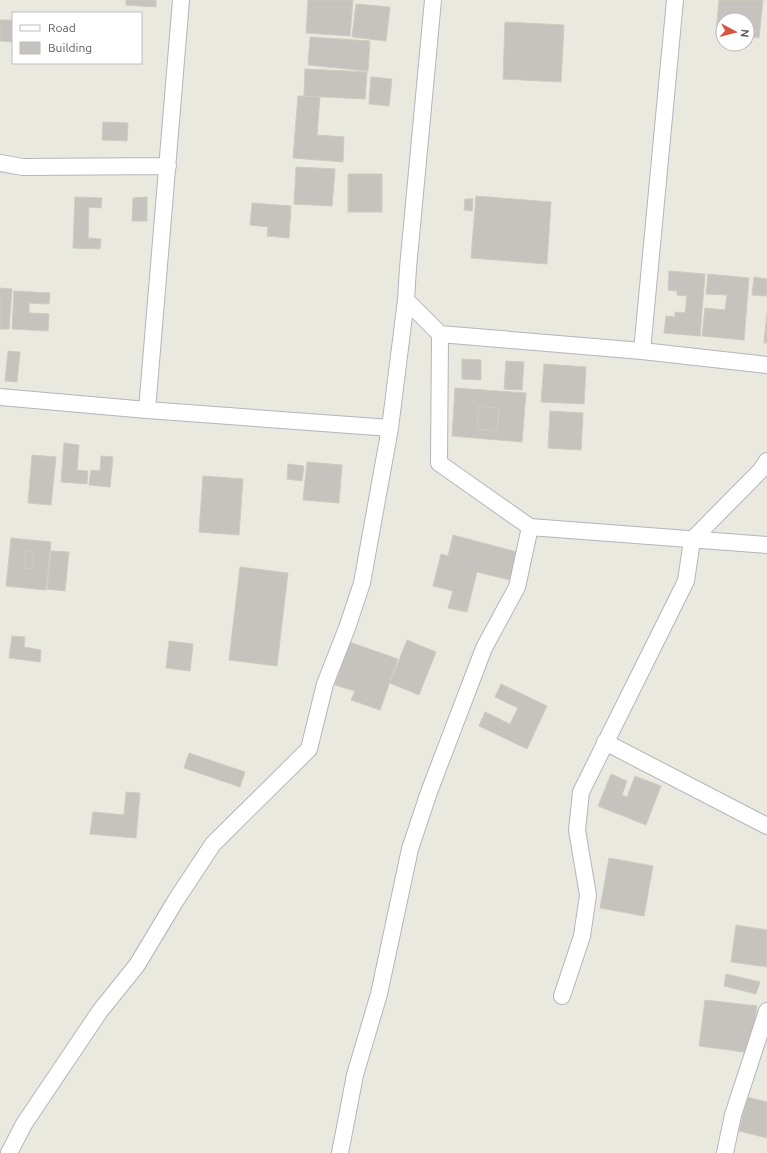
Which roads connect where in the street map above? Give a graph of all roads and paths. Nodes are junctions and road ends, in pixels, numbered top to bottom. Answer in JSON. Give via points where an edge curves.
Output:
{"nodes":[{"id":1,"x":181,"y":0,"type":"edge"},
{"id":2,"x":433,"y":0,"type":"edge"},
{"id":3,"x":675,"y":0,"type":"edge"},
{"id":4,"x":0,"y":163,"type":"edge"},
{"id":5,"x":168,"y":166,"type":"junction"},
{"id":6,"x":406,"y":300,"type":"junction"},
{"id":7,"x":440,"y":334,"type":"junction"},
{"id":8,"x":642,"y":351,"type":"junction"},
{"id":9,"x":767,"y":365,"type":"edge"},
{"id":10,"x":0,"y":397,"type":"edge"},
{"id":11,"x":147,"y":410,"type":"junction"},
{"id":12,"x":390,"y":428,"type":"junction"},
{"id":13,"x":767,"y":461,"type":"edge"},
{"id":14,"x":530,"y":527,"type":"junction"},
{"id":15,"x":692,"y":540,"type":"junction"},
{"id":16,"x":767,"y":546,"type":"edge"},
{"id":17,"x":604,"y":742,"type":"junction"},
{"id":18,"x":767,"y":826,"type":"edge"},
{"id":19,"x":562,"y":996,"type":"dead end"},
{"id":20,"x":767,"y":1011,"type":"edge"},
{"id":21,"x":8,"y":1153,"type":"edge"},
{"id":22,"x":340,"y":1153,"type":"edge"},
{"id":23,"x":725,"y":1153,"type":"edge"}],
"edges":[{"from":1,"to":5,"type":"street"},
{"from":2,"to":6,"type":"street"},
{"from":3,"to":8,"type":"street"},
{"from":4,"to":5,"type":"street","via":[[24,167]]},
{"from":5,"to":11,"type":"street"},
{"from":6,"to":7,"type":"street"},
{"from":6,"to":12,"type":"street"},
{"from":7,"to":8,"type":"street"},
{"from":7,"to":14,"type":"street","via":[[439,463]]},
{"from":8,"to":9,"type":"street"},
{"from":10,"to":11,"type":"street"},
{"from":11,"to":12,"type":"street"},
{"from":12,"to":21,"type":"street","via":[[362,583],[325,684],[309,749],[213,844],[137,965],[100,1011],[24,1124]]},
{"from":13,"to":15,"type":"street"},
{"from":14,"to":15,"type":"street"},
{"from":14,"to":22,"type":"street","via":[[517,587],[484,648],[410,849],[379,994],[355,1075]]},
{"from":15,"to":16,"type":"street"},
{"from":15,"to":17,"type":"street","via":[[686,581]]},
{"from":17,"to":18,"type":"street"},
{"from":17,"to":19,"type":"street","via":[[580,792],[577,830],[588,895],[582,936]]},
{"from":20,"to":23,"type":"street","via":[[733,1115]]}]}
